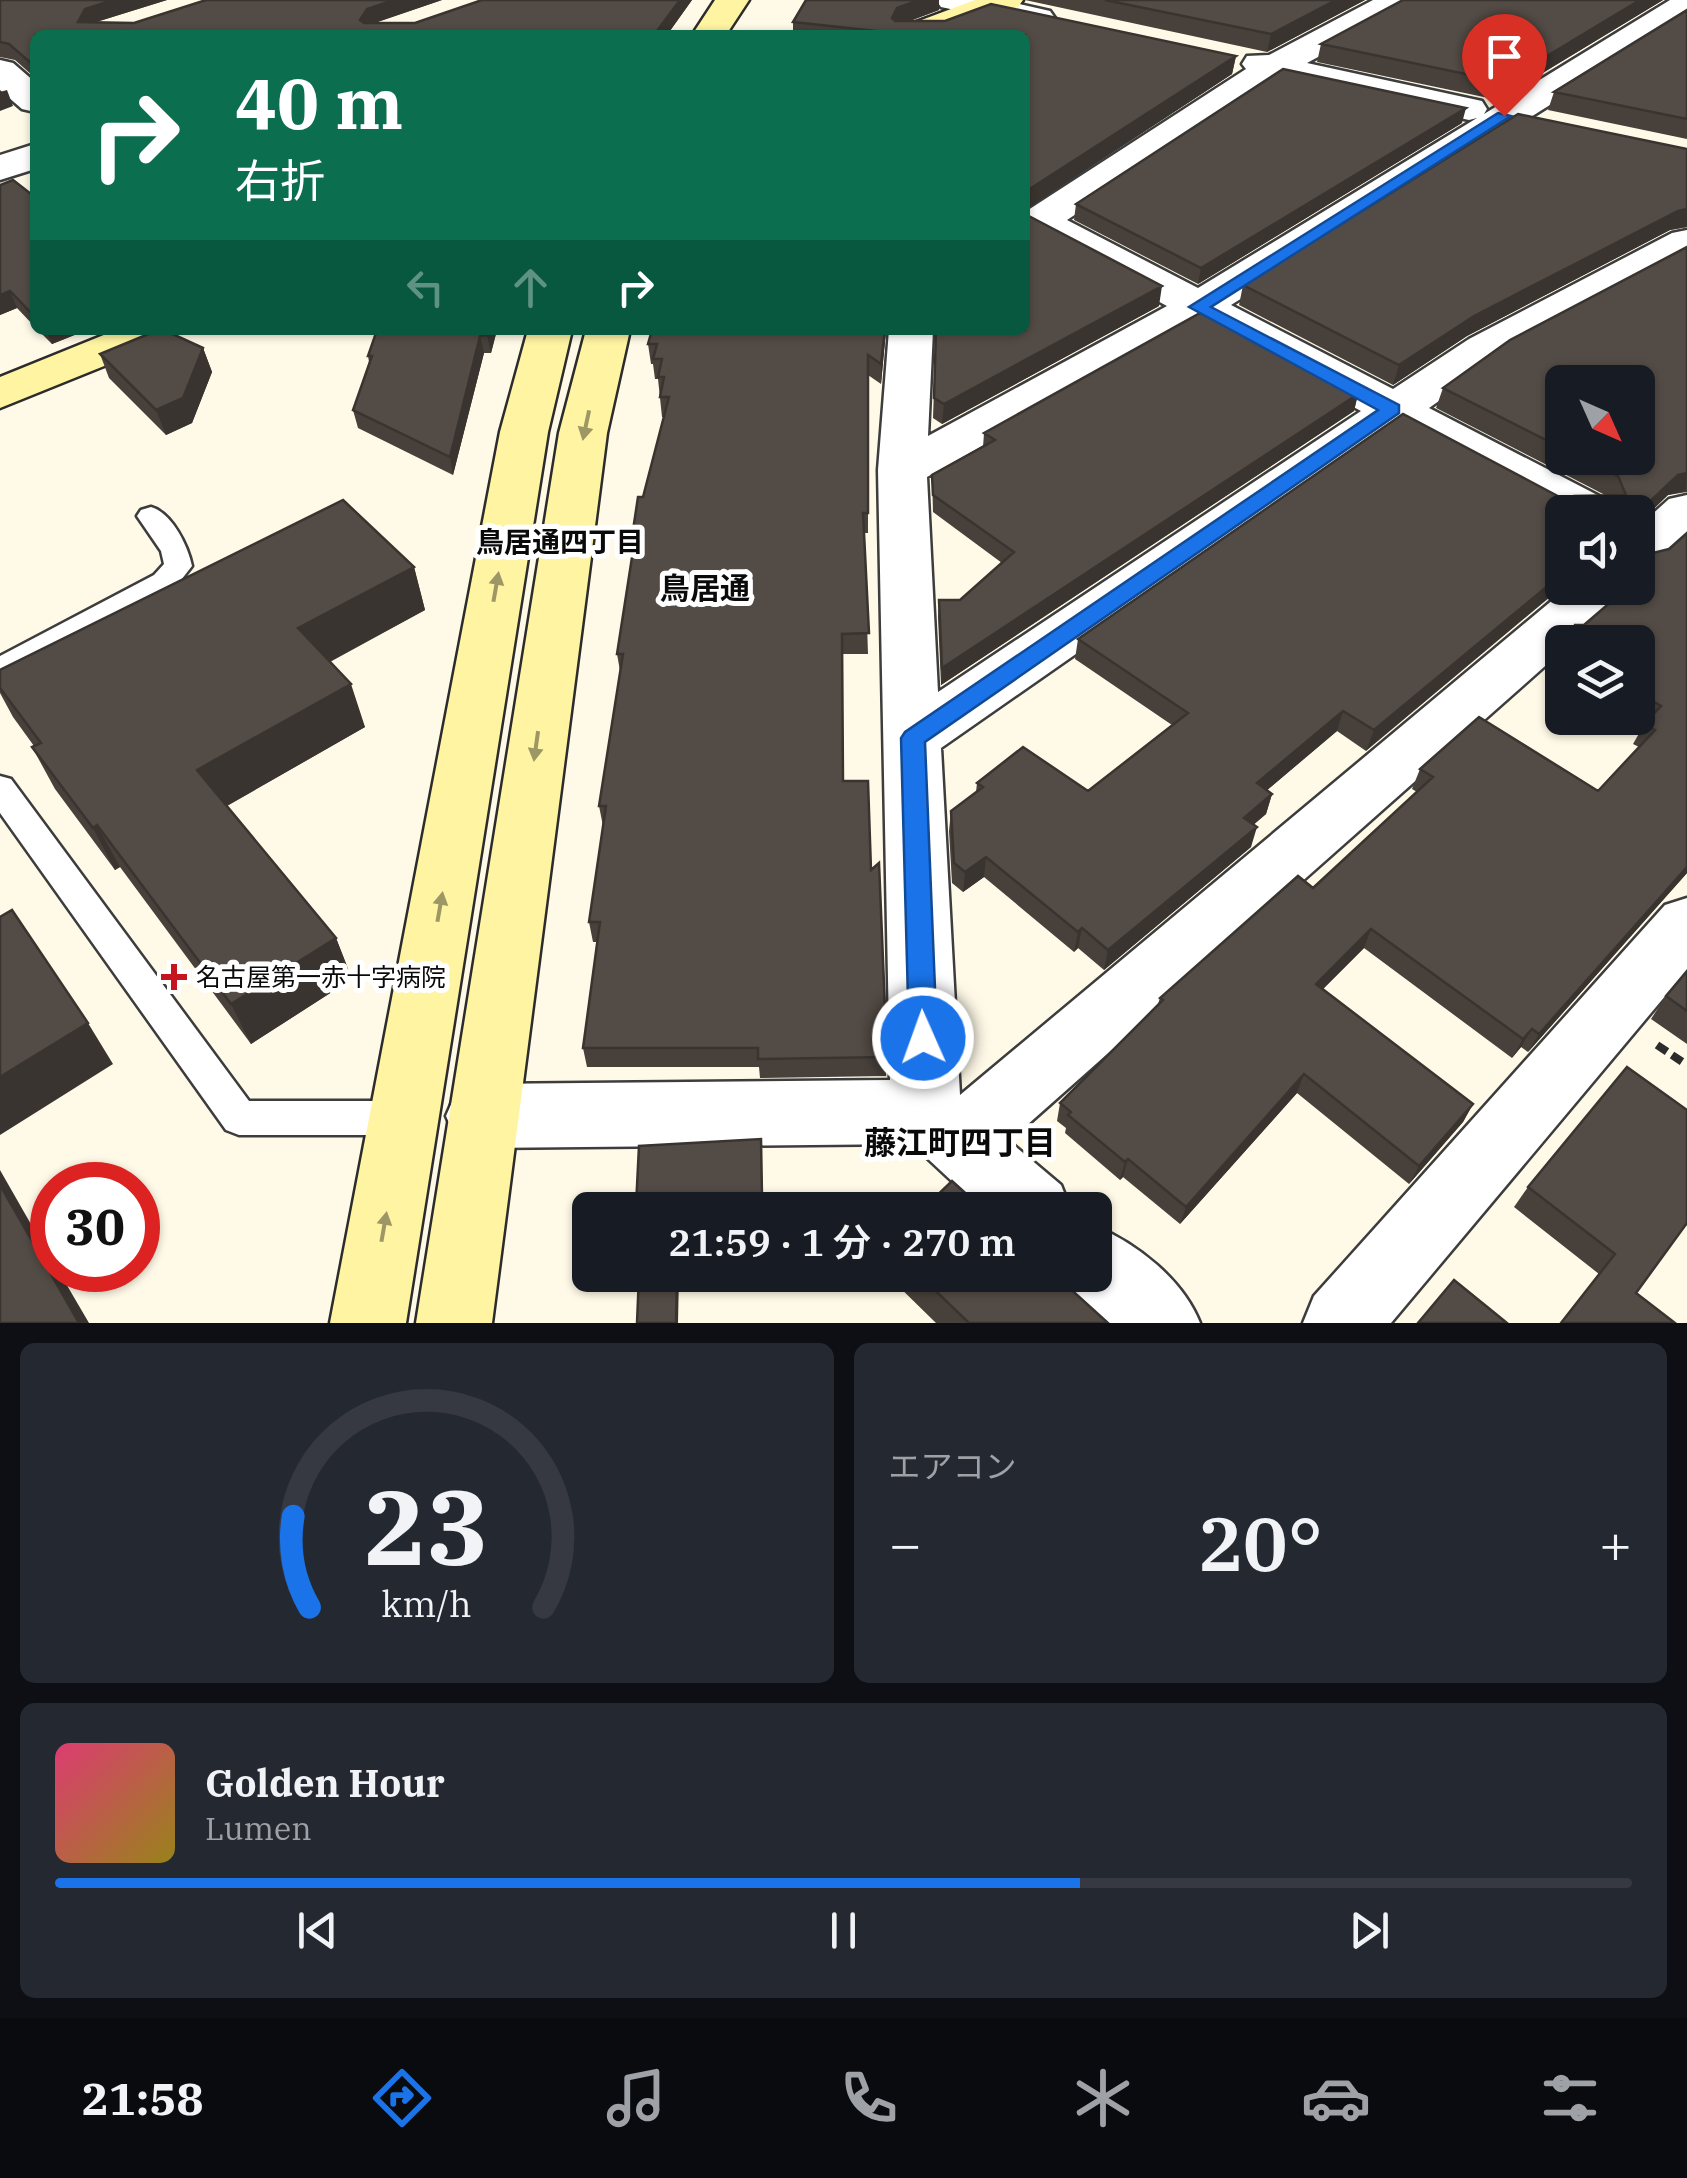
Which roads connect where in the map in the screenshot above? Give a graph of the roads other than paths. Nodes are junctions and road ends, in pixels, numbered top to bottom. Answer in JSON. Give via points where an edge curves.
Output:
{"nodes":[{"id":1,"x":732,"y":0,"type":"edge"},
{"id":2,"x":1398,"y":0,"type":"edge"},
{"id":3,"x":1687,"y":4,"type":"edge"},
{"id":4,"x":986,"y":10,"type":"edge"},
{"id":5,"x":1060,"y":10,"type":"edge"},
{"id":6,"x":712,"y":30,"type":"edge"},
{"id":7,"x":927,"y":30,"type":"edge"},
{"id":8,"x":1229,"y":48,"type":"edge"},
{"id":9,"x":30,"y":58,"type":"edge"},
{"id":10,"x":1286,"y":60,"type":"junction"},
{"id":11,"x":0,"y":70,"type":"edge"},
{"id":12,"x":30,"y":97,"type":"edge"},
{"id":13,"x":1543,"y":114,"type":"junction"},
{"id":14,"x":30,"y":158,"type":"edge"},
{"id":15,"x":0,"y":168,"type":"edge"},
{"id":16,"x":1031,"y":220,"type":"edge"},
{"id":17,"x":1686,"y":244,"type":"edge"},
{"id":18,"x":1198,"y":307,"type":"junction"},
{"id":19,"x":143,"y":335,"type":"edge"},
{"id":20,"x":549,"y":335,"type":"edge"},
{"id":21,"x":607,"y":335,"type":"edge"},
{"id":22,"x":912,"y":335,"type":"edge"},
{"id":23,"x":0,"y":394,"type":"edge"},
{"id":24,"x":1392,"y":409,"type":"junction"},
{"id":25,"x":902,"y":470,"type":"junction"},
{"id":26,"x":1556,"y":495,"type":"edge"},
{"id":27,"x":151,"y":516,"type":"dead end"},
{"id":28,"x":1579,"y":605,"type":"edge"},
{"id":29,"x":0,"y":669,"type":"edge"},
{"id":30,"x":913,"y":738,"type":"junction"},
{"id":31,"x":0,"y":788,"type":"edge"},
{"id":32,"x":1687,"y":924,"type":"edge"},
{"id":33,"x":481,"y":1116,"type":"junction"},
{"id":34,"x":404,"y":1118,"type":"junction"},
{"id":35,"x":942,"y":1126,"type":"junction"},
{"id":36,"x":1015,"y":1192,"type":"edge"},
{"id":37,"x":1112,"y":1278,"type":"edge"},
{"id":38,"x":368,"y":1323,"type":"edge"},
{"id":39,"x":454,"y":1323,"type":"edge"},
{"id":40,"x":1162,"y":1323,"type":"edge"},
{"id":41,"x":1342,"y":1323,"type":"edge"}],
"edges":[{"from":1,"to":6,"type":"street"},
{"from":2,"to":10,"type":"street"},
{"from":3,"to":13,"type":"street"},
{"from":4,"to":5,"type":"street"},
{"from":4,"to":7,"type":"street"},
{"from":8,"to":10,"type":"street"},
{"from":9,"to":11,"type":"street"},
{"from":10,"to":13,"type":"street"},
{"from":10,"to":16,"type":"street"},
{"from":11,"to":12,"type":"street"},
{"from":13,"to":18,"type":"street"},
{"from":14,"to":15,"type":"street"},
{"from":16,"to":18,"type":"street"},
{"from":17,"to":24,"type":"street","via":[[1485,348]]},
{"from":18,"to":24,"type":"street"},
{"from":18,"to":25,"type":"street"},
{"from":19,"to":23,"type":"street"},
{"from":34,"to":20,"type":"street","one_way":true,"via":[[524,432]]},
{"from":21,"to":33,"type":"street","one_way":true,"via":[[583,433]]},
{"from":22,"to":25,"type":"street"},
{"from":24,"to":26,"type":"street"},
{"from":24,"to":30,"type":"street"},
{"from":25,"to":30,"type":"street"},
{"from":27,"to":29,"type":"lane","via":[[176,550],[178,566],[164,582]]},
{"from":28,"to":35,"type":"street"},
{"from":30,"to":35,"type":"street"},
{"from":31,"to":34,"type":"lane","via":[[239,1118]]},
{"from":32,"to":41,"type":"street"},
{"from":33,"to":35,"type":"street"},
{"from":33,"to":39,"type":"street"},
{"from":38,"to":34,"type":"street","one_way":true},
{"from":35,"to":36,"type":"street"},
{"from":37,"to":40,"type":"street"}]}
